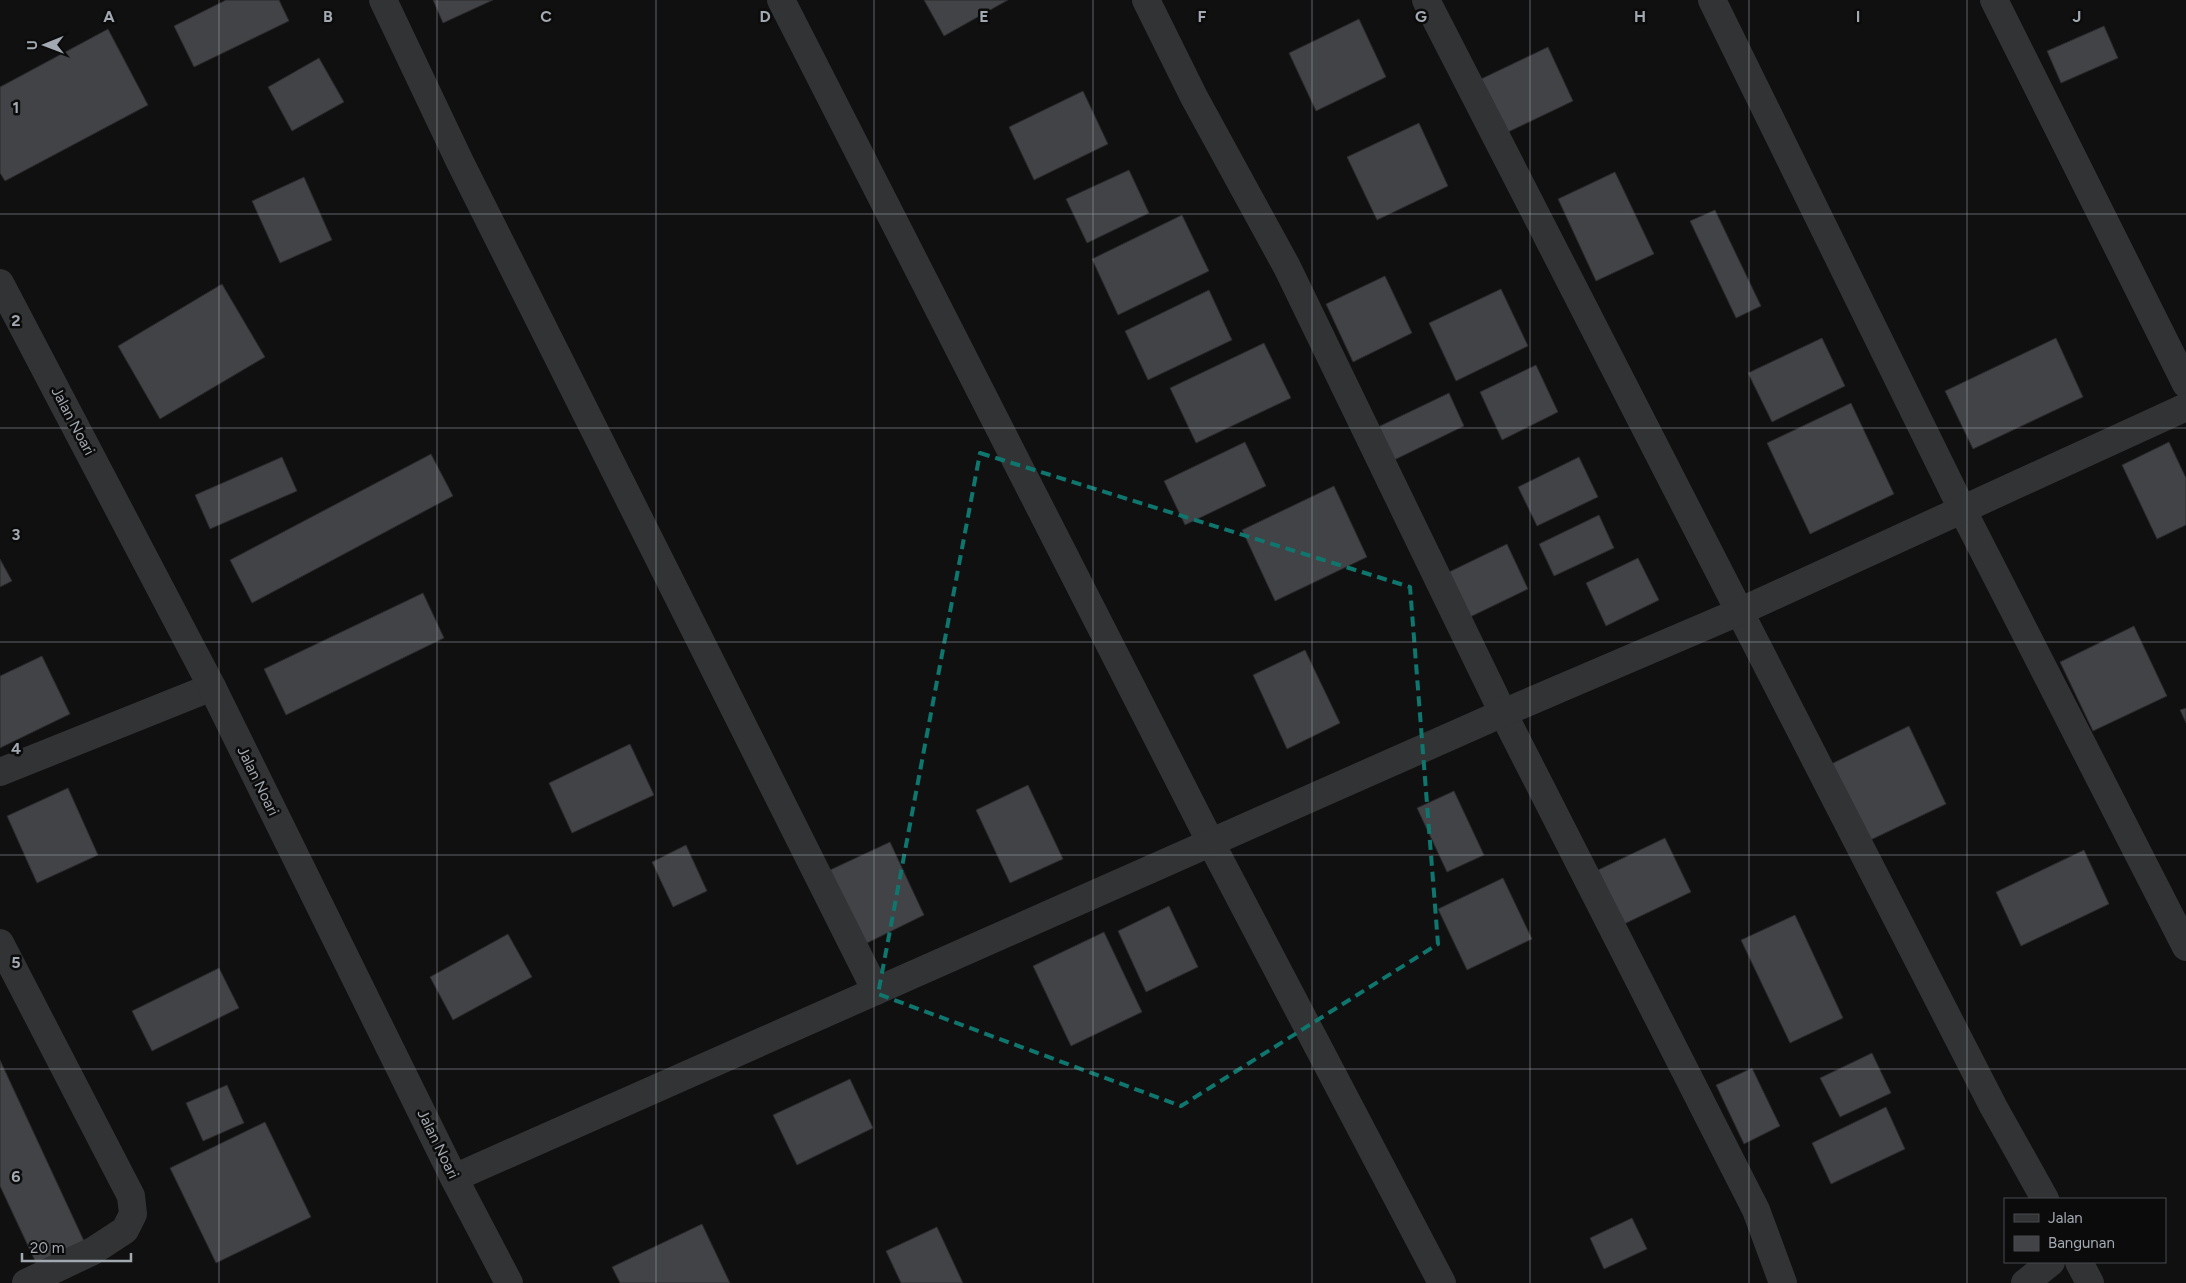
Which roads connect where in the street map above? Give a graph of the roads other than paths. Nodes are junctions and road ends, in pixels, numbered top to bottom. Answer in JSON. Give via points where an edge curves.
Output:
{"nodes":[{"id":1,"x":383,"y":0,"type":"edge"},
{"id":2,"x":781,"y":0,"type":"edge"},
{"id":3,"x":1146,"y":0,"type":"edge"},
{"id":4,"x":1426,"y":0,"type":"edge"},
{"id":5,"x":1712,"y":0,"type":"edge"},
{"id":6,"x":1994,"y":0,"type":"edge"},
{"id":7,"x":0,"y":283,"type":"edge"},
{"id":8,"x":2186,"y":384,"type":"edge"},
{"id":9,"x":2186,"y":407,"type":"edge"},
{"id":10,"x":1962,"y":509,"type":"junction"},
{"id":11,"x":1740,"y":611,"type":"junction"},
{"id":12,"x":212,"y":687,"type":"junction"},
{"id":13,"x":1503,"y":713,"type":"junction"},
{"id":14,"x":0,"y":772,"type":"edge"},
{"id":15,"x":1210,"y":843,"type":"junction"},
{"id":16,"x":0,"y":943,"type":"edge"},
{"id":17,"x":2186,"y":947,"type":"edge"},
{"id":18,"x":876,"y":991,"type":"junction"},
{"id":19,"x":454,"y":1178,"type":"junction"},
{"id":20,"x":2044,"y":1198,"type":"edge"},
{"id":21,"x":2050,"y":1263,"type":"edge"},
{"id":22,"x":2080,"y":1263,"type":"edge"},
{"id":23,"x":26,"y":1283,"type":"edge"},
{"id":24,"x":509,"y":1283,"type":"edge"},
{"id":25,"x":1442,"y":1283,"type":"edge"},
{"id":26,"x":1783,"y":1283,"type":"edge"},
{"id":27,"x":2025,"y":1283,"type":"edge"},
{"id":28,"x":2090,"y":1283,"type":"edge"}],
"edges":[{"from":1,"to":18,"type":"street","via":[[460,162]]},
{"from":2,"to":15,"type":"street"},
{"from":3,"to":13,"type":"street","via":[[1287,267]]},
{"from":4,"to":11,"type":"street"},
{"from":5,"to":10,"type":"street"},
{"from":6,"to":8,"type":"street"},
{"from":7,"to":12,"type":"street","name":"Jalan Noari"},
{"from":9,"to":10,"type":"street"},
{"from":10,"to":11,"type":"street"},
{"from":10,"to":17,"type":"street"},
{"from":11,"to":13,"type":"street"},
{"from":11,"to":20,"type":"street","via":[[1993,1106]]},
{"from":12,"to":14,"type":"street"},
{"from":12,"to":19,"type":"street","name":"Jalan Noari"},
{"from":13,"to":15,"type":"street"},
{"from":13,"to":26,"type":"street","via":[[1756,1210]]},
{"from":15,"to":18,"type":"street"},
{"from":15,"to":25,"type":"street"},
{"from":16,"to":23,"type":"street","via":[[132,1204],[133,1214],[124,1230],[93,1251]]},
{"from":18,"to":19,"type":"street"},
{"from":19,"to":24,"type":"street","name":"Jalan Noari"},
{"from":21,"to":27,"type":"street"},
{"from":22,"to":28,"type":"street"}]}
